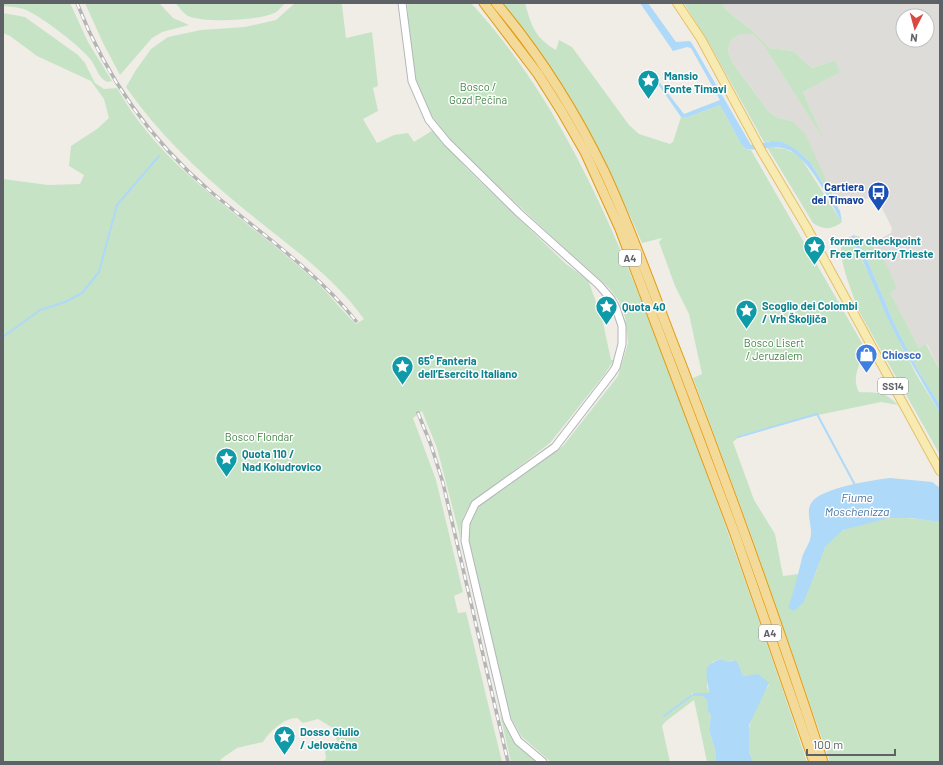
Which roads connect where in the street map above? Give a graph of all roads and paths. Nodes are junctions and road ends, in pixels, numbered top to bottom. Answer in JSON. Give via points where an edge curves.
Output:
{"nodes":[{"id":1,"x":402,"y":3,"type":"edge"},
{"id":2,"x":484,"y":3,"type":"edge"},
{"id":3,"x":496,"y":3,"type":"edge"},
{"id":4,"x":677,"y":3,"type":"edge"},
{"id":5,"x":940,"y":471,"type":"edge"},
{"id":6,"x":740,"y":532,"type":"junction"},
{"id":7,"x":544,"y":762,"type":"edge"},
{"id":8,"x":814,"y":762,"type":"edge"},
{"id":9,"x":823,"y":762,"type":"edge"}],
"edges":[{"from":1,"to":7,"type":"main road","via":[[410,67],[418,98],[429,120],[447,142],[519,213],[599,285],[614,304],[622,326],[622,344],[616,367],[561,441],[478,502],[466,523],[465,540],[508,725],[518,741]]},
{"from":2,"to":6,"type":"highway","number":"A4","via":[[538,74],[588,158],[620,229]]},
{"from":3,"to":6,"type":"highway","number":"A4","via":[[565,98],[604,171],[627,223]]},
{"from":4,"to":5,"type":"main road","number":"SS14","via":[[701,39]]},
{"from":6,"to":8,"type":"highway","number":"A4"},
{"from":6,"to":9,"type":"highway","number":"A4"}]}
